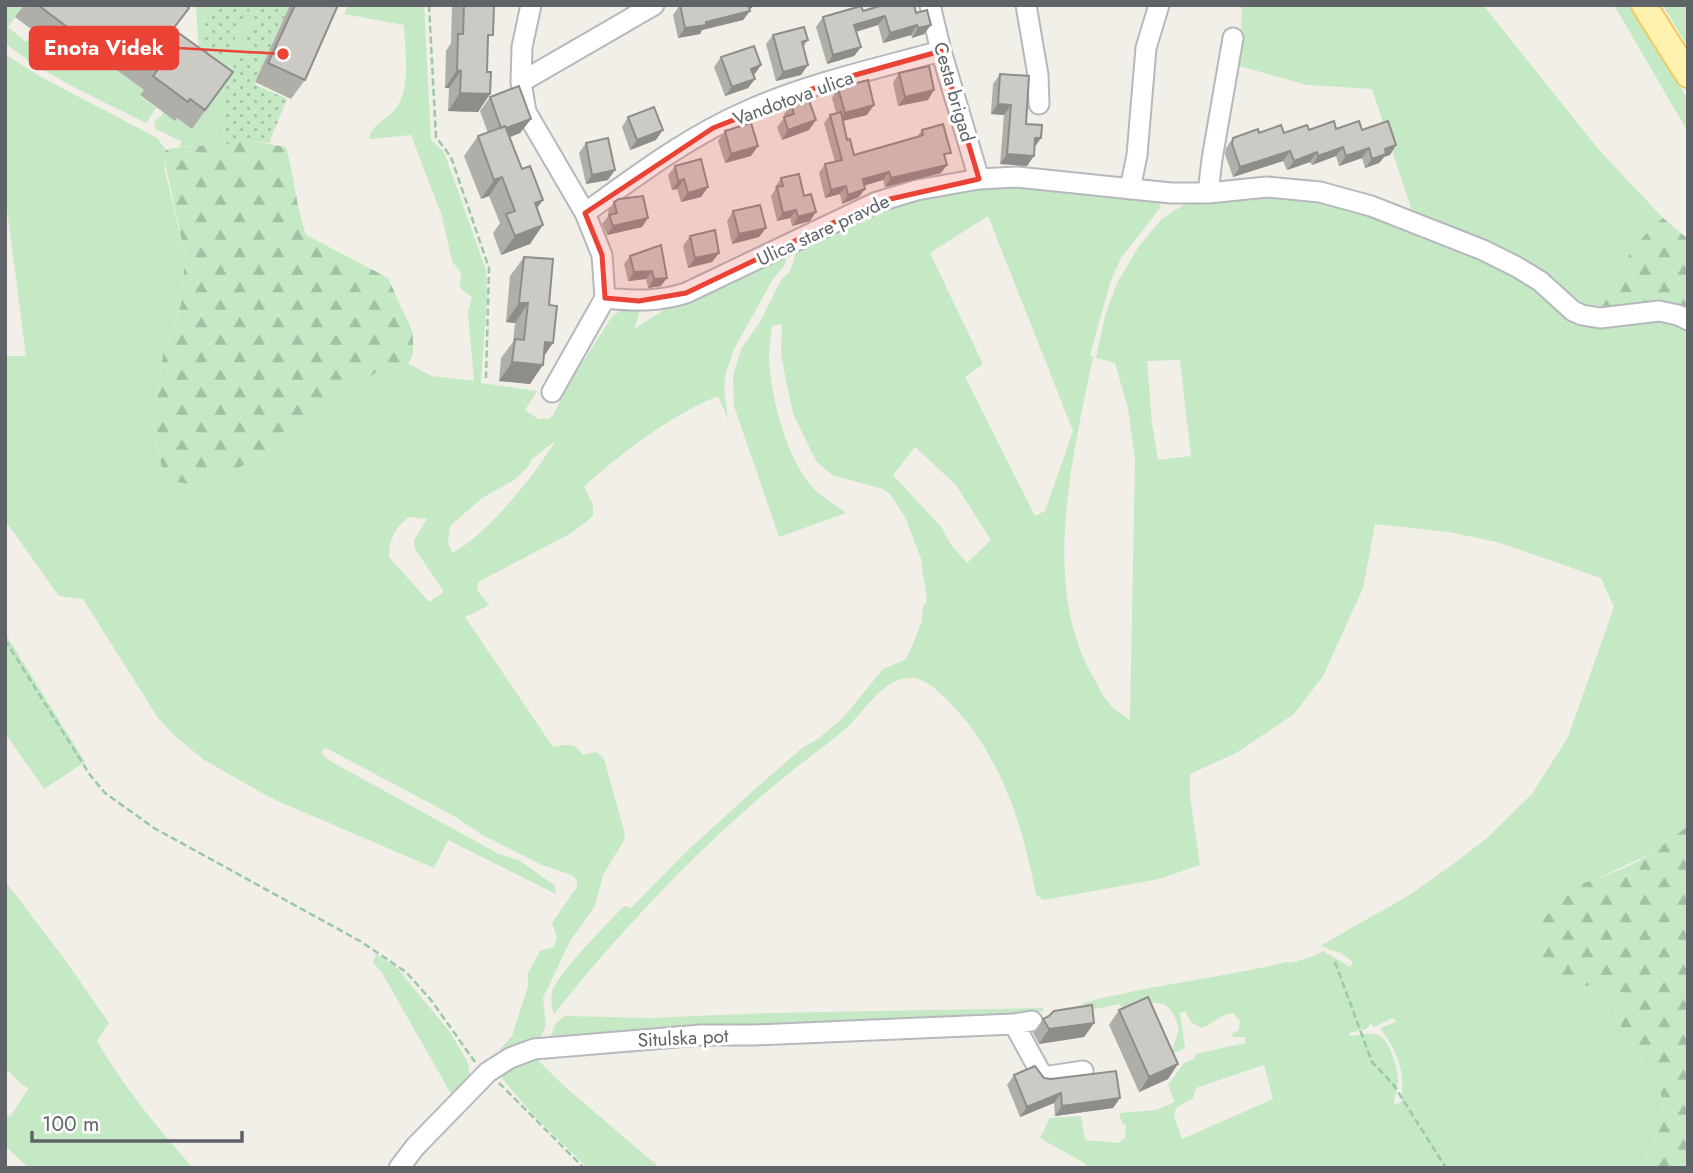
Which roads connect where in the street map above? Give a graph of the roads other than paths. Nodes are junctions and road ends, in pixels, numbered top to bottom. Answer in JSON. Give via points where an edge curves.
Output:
{"nodes":[{"id":1,"x":531,"y":5,"type":"edge"},
{"id":2,"x":654,"y":5,"type":"edge"},
{"id":3,"x":930,"y":5,"type":"edge"},
{"id":4,"x":1026,"y":5,"type":"edge"},
{"id":5,"x":1159,"y":5,"type":"edge"},
{"id":6,"x":1644,"y":5,"type":"edge"},
{"id":7,"x":1233,"y":38,"type":"dead end"},
{"id":8,"x":941,"y":51,"type":"junction"},
{"id":9,"x":1688,"y":75,"type":"edge"},
{"id":10,"x":521,"y":82,"type":"junction"},
{"id":11,"x":1039,"y":104,"type":"dead end"},
{"id":12,"x":979,"y":179,"type":"junction"},
{"id":13,"x":1130,"y":189,"type":"junction"},
{"id":14,"x":1208,"y":193,"type":"junction"},
{"id":15,"x":585,"y":213,"type":"junction"},
{"id":16,"x":605,"y":298,"type":"junction"},
{"id":17,"x":1688,"y":320,"type":"edge"},
{"id":18,"x":552,"y":392,"type":"dead end"},
{"id":19,"x":1083,"y":1071,"type":"dead end"},
{"id":20,"x":399,"y":1168,"type":"edge"}],
"edges":[{"from":1,"to":10,"type":"street","via":[[522,47]]},
{"from":2,"to":10,"type":"street"},
{"from":3,"to":8,"type":"street","name":"Cesta brigad"},
{"from":4,"to":11,"type":"street"},
{"from":5,"to":13,"type":"street","via":[[1146,48]]},
{"from":6,"to":9,"type":"main road"},
{"from":7,"to":14,"type":"street"},
{"from":8,"to":12,"type":"street","name":"Cesta brigad"},
{"from":8,"to":15,"type":"street","name":"Vandotova ulica","via":[[748,110],[684,145]]},
{"from":10,"to":15,"type":"street","via":[[526,113]]},
{"from":12,"to":13,"type":"street","name":"Ulica stare pravde","via":[[1017,177]]},
{"from":12,"to":16,"type":"street","name":"Ulica stare pravde","via":[[877,202],[664,300]]},
{"from":13,"to":14,"type":"street","name":"Ulica stare pravde"},
{"from":14,"to":17,"type":"street","name":"Ulica stare pravde","via":[[1267,187],[1350,199],[1483,250],[1540,281],[1582,315],[1600,318],[1659,311]]},
{"from":15,"to":16,"type":"street","via":[[602,255]]},
{"from":16,"to":18,"type":"street"},
{"from":19,"to":20,"type":"street","name":"Situlska pot","via":[[1043,1077],[1023,1023],[701,1035],[534,1049],[488,1072]]}]}
